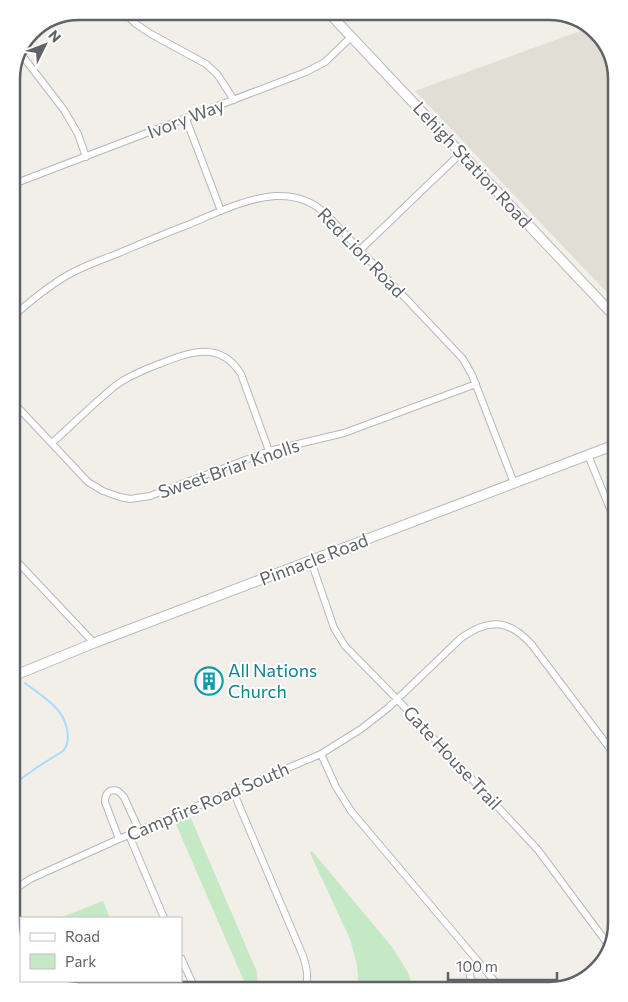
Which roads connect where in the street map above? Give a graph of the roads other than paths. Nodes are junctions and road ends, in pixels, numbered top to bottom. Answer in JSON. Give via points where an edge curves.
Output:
{"nodes":[{"id":1,"x":132,"y":20,"type":"edge"},
{"id":2,"x":335,"y":20,"type":"edge"},
{"id":3,"x":351,"y":37,"type":"junction"},
{"id":4,"x":24,"y":58,"type":"edge"},
{"id":5,"x":234,"y":100,"type":"junction"},
{"id":6,"x":186,"y":119,"type":"junction"},
{"id":7,"x":460,"y":153,"type":"junction"},
{"id":8,"x":86,"y":157,"type":"junction"},
{"id":9,"x":20,"y":182,"type":"edge"},
{"id":10,"x":221,"y":211,"type":"junction"},
{"id":11,"x":360,"y":250,"type":"junction"},
{"id":12,"x":608,"y":309,"type":"edge"},
{"id":13,"x":20,"y":310,"type":"edge"},
{"id":14,"x":476,"y":384,"type":"junction"},
{"id":15,"x":20,"y":409,"type":"edge"},
{"id":16,"x":52,"y":443,"type":"junction"},
{"id":17,"x":608,"y":447,"type":"edge"},
{"id":18,"x":269,"y":451,"type":"junction"},
{"id":19,"x":588,"y":455,"type":"junction"},
{"id":20,"x":514,"y":483,"type":"junction"},
{"id":21,"x":608,"y":504,"type":"edge"},
{"id":22,"x":311,"y":561,"type":"junction"},
{"id":23,"x":20,"y":565,"type":"edge"},
{"id":24,"x":94,"y":643,"type":"junction"},
{"id":25,"x":20,"y":673,"type":"edge"},
{"id":26,"x":397,"y":699,"type":"junction"},
{"id":27,"x":608,"y":743,"type":"edge"},
{"id":28,"x":321,"y":754,"type":"junction"},
{"id":29,"x":234,"y":792,"type":"junction"},
{"id":30,"x":139,"y":830,"type":"junction"},
{"id":31,"x":129,"y":834,"type":"junction"},
{"id":32,"x":119,"y":839,"type":"junction"},
{"id":33,"x":20,"y":886,"type":"edge"},
{"id":34,"x":164,"y":917,"type":"edge"},
{"id":35,"x":605,"y":940,"type":"edge"},
{"id":36,"x":182,"y":960,"type":"edge"},
{"id":37,"x":478,"y":961,"type":"junction"},
{"id":38,"x":192,"y":982,"type":"edge"},
{"id":39,"x":307,"y":982,"type":"edge"},
{"id":40,"x":473,"y":982,"type":"edge"},
{"id":41,"x":495,"y":982,"type":"edge"}],
"edges":[{"from":1,"to":5,"type":"street","via":[[206,64],[217,74]]},
{"from":2,"to":3,"type":"street","name":"Lehigh Station Road"},
{"from":3,"to":5,"type":"street","name":"Ivory Way","via":[[314,68]]},
{"from":3,"to":7,"type":"street","name":"Lehigh Station Road"},
{"from":4,"to":8,"type":"street","via":[[64,110],[78,134]]},
{"from":5,"to":6,"type":"street","name":"Ivory Way"},
{"from":6,"to":8,"type":"street","name":"Ivory Way"},
{"from":6,"to":10,"type":"street"},
{"from":7,"to":11,"type":"street"},
{"from":7,"to":12,"type":"street","name":"Lehigh Station Road"},
{"from":8,"to":9,"type":"street","name":"Ivory Way"},
{"from":10,"to":11,"type":"street","name":"Red Lion Road","via":[[273,196],[305,200],[321,209]]},
{"from":10,"to":13,"type":"street","name":"Red Lion Road","via":[[83,267],[52,285]]},
{"from":11,"to":14,"type":"street","name":"Red Lion Road","via":[[458,353]]},
{"from":14,"to":18,"type":"street","name":"Sweet Briar Knolls","via":[[344,433]]},
{"from":14,"to":20,"type":"street","name":"Red Lion Road"},
{"from":15,"to":16,"type":"street","name":"Sweet Briar Knolls"},
{"from":16,"to":18,"type":"street","name":"Sweet Briar Knolls","via":[[95,487],[110,495],[130,498],[159,493]]},
{"from":16,"to":18,"type":"street","via":[[127,378],[190,352],[204,351],[223,356],[241,374]]},
{"from":17,"to":19,"type":"street","name":"Pinnacle Road"},
{"from":19,"to":20,"type":"street","name":"Pinnacle Road"},
{"from":19,"to":21,"type":"street"},
{"from":20,"to":22,"type":"street","name":"Pinnacle Road"},
{"from":22,"to":24,"type":"street","name":"Pinnacle Road"},
{"from":22,"to":26,"type":"street","name":"Gate House Trail","via":[[339,637]]},
{"from":23,"to":24,"type":"street"},
{"from":24,"to":25,"type":"street","name":"Pinnacle Road"},
{"from":26,"to":27,"type":"street","name":"Campfire Road South","via":[[471,631],[489,624],[505,626],[523,635],[532,645]]},
{"from":26,"to":28,"type":"street","name":"Campfire Road South","via":[[361,729]]},
{"from":26,"to":35,"type":"street","name":"Gate House Trail","via":[[538,850]]},
{"from":28,"to":29,"type":"street","name":"Campfire Road South"},
{"from":28,"to":37,"type":"street","via":[[351,811]]},
{"from":29,"to":30,"type":"street","name":"Campfire Road South"},
{"from":29,"to":39,"type":"street","via":[[303,956]]},
{"from":30,"to":31,"type":"street","name":"Campfire Road South"},
{"from":30,"to":32,"type":"street","via":[[124,797],[118,791],[111,791],[107,793],[105,802]]},
{"from":31,"to":32,"type":"street","name":"Campfire Road South"},
{"from":31,"to":34,"type":"street"},
{"from":32,"to":33,"type":"street","name":"Campfire Road South"},
{"from":36,"to":38,"type":"street"},
{"from":37,"to":40,"type":"street","via":[[470,970]]},
{"from":37,"to":41,"type":"street"}]}
